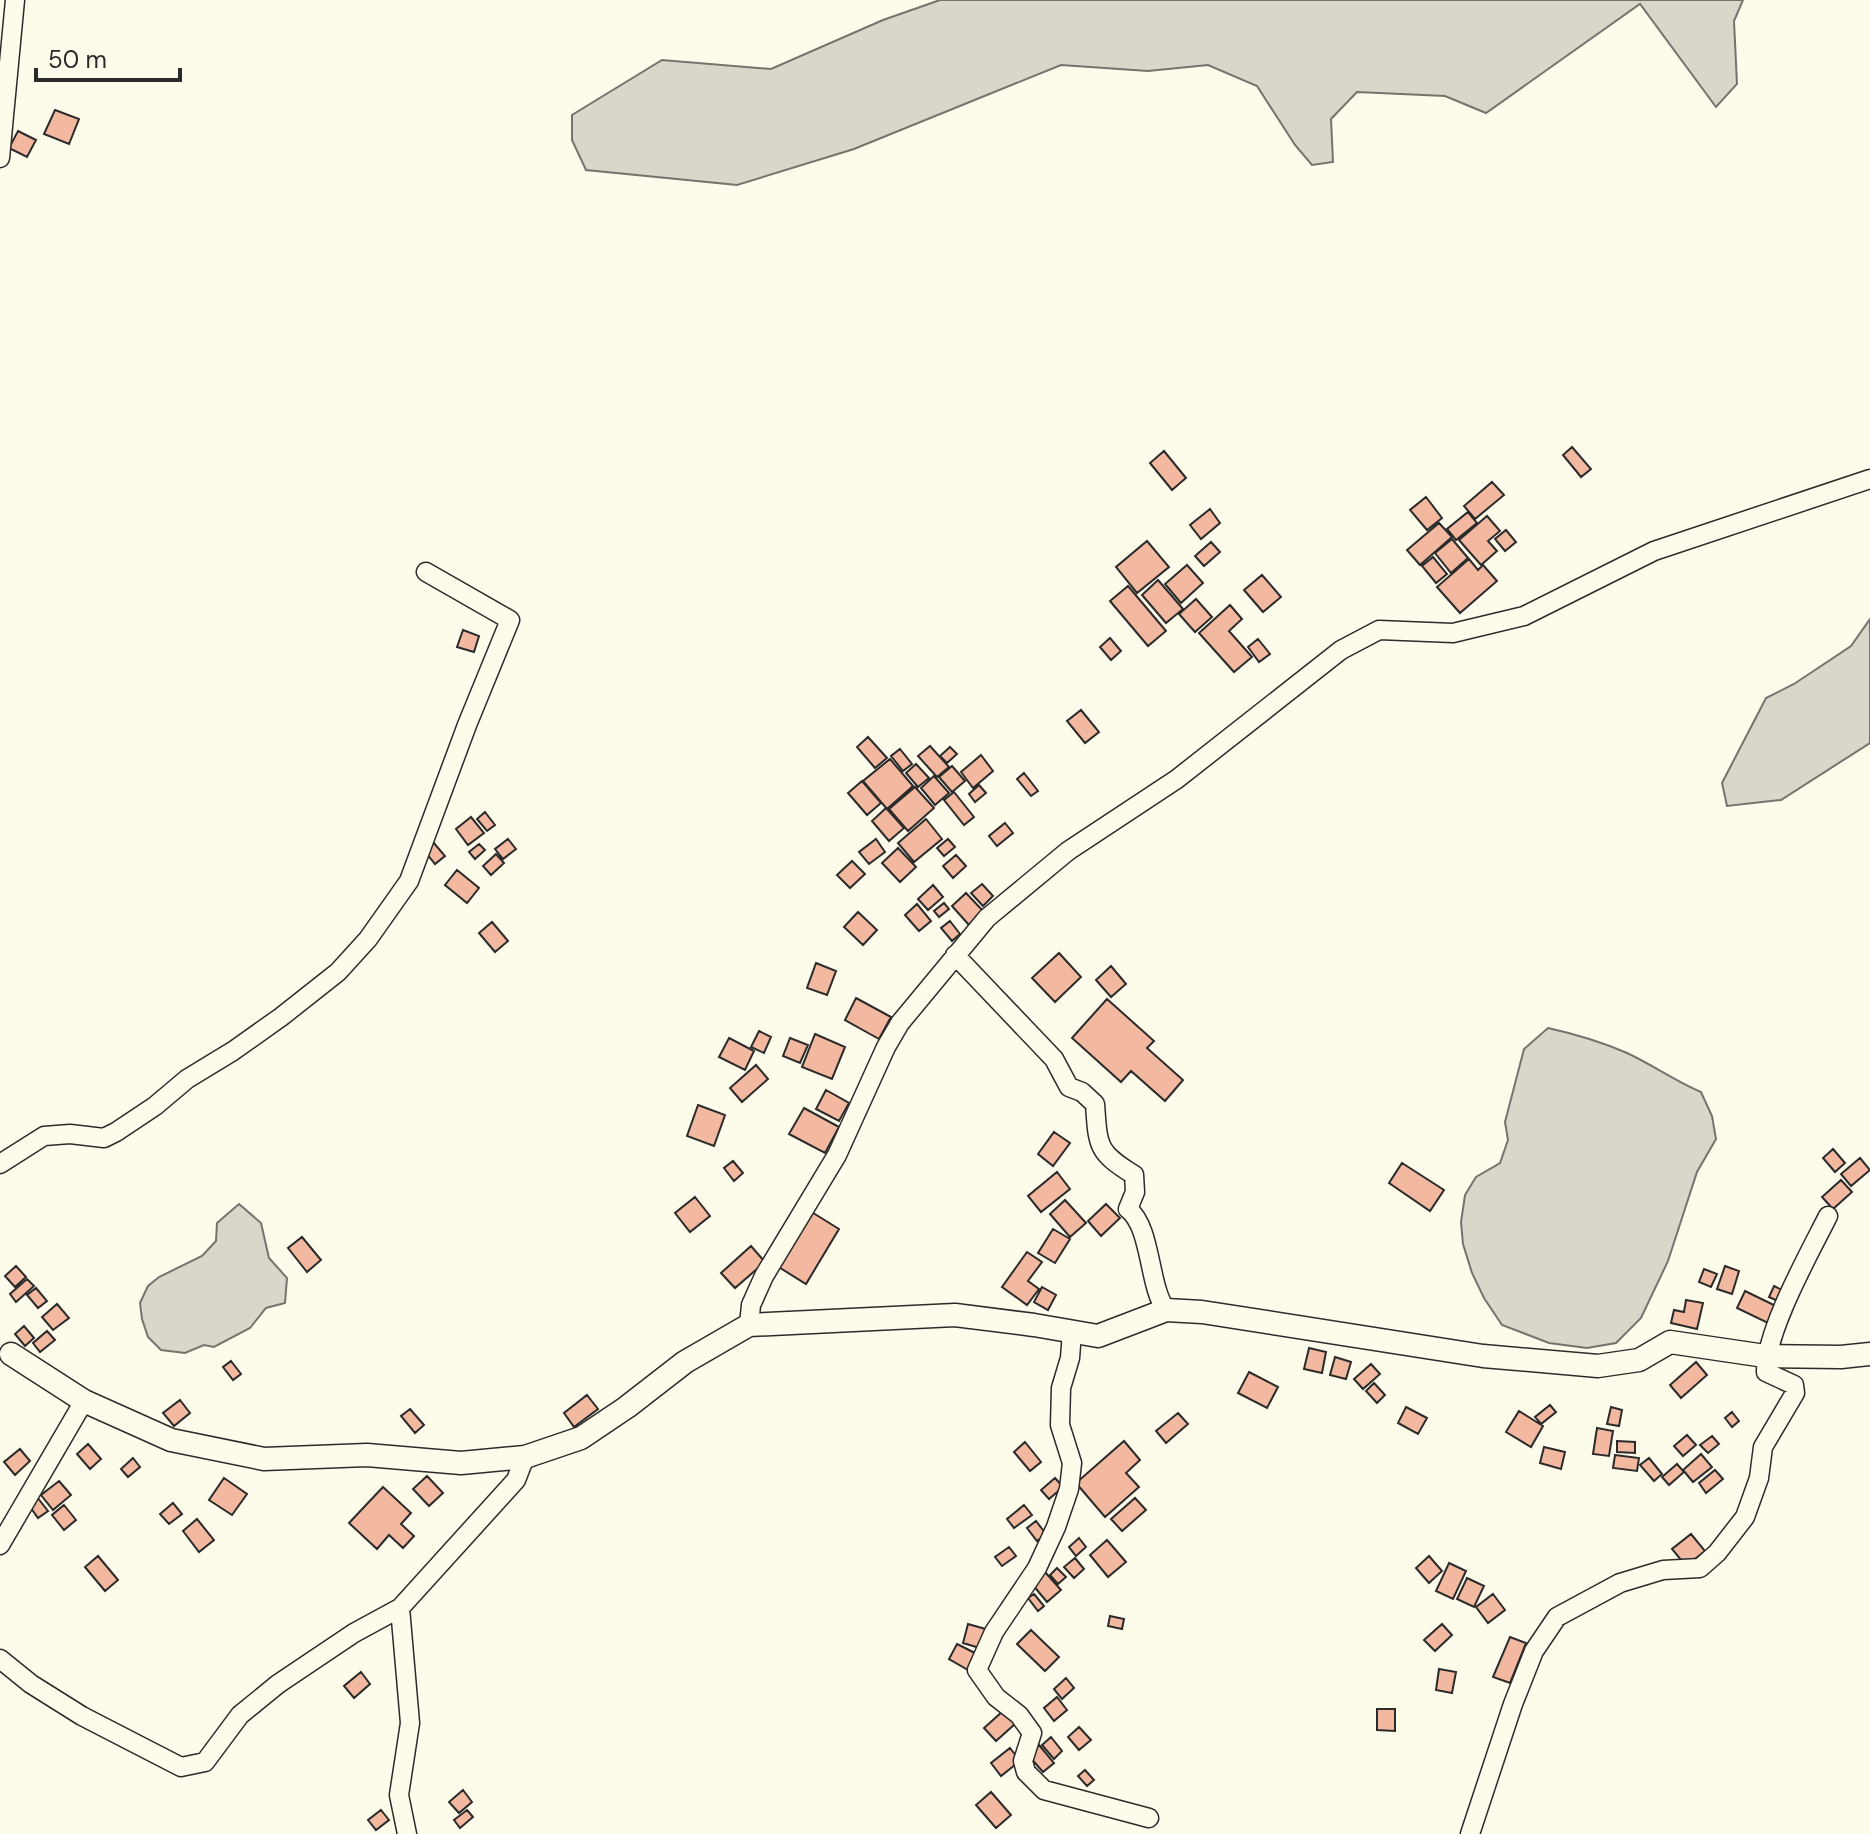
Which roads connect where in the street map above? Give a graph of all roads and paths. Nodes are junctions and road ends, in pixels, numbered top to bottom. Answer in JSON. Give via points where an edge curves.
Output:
{"nodes":[{"id":1,"x":15,"y":0,"type":"edge"},
{"id":2,"x":0,"y":158,"type":"edge"},
{"id":3,"x":1870,"y":479,"type":"edge"},
{"id":4,"x":426,"y":572,"type":"dead end"},
{"id":5,"x":955,"y":955,"type":"junction"},
{"id":6,"x":0,"y":1164,"type":"edge"},
{"id":7,"x":1828,"y":1216,"type":"dead end"},
{"id":8,"x":1166,"y":1310,"type":"junction"},
{"id":9,"x":749,"y":1325,"type":"junction"},
{"id":10,"x":1072,"y":1332,"type":"junction"},
{"id":11,"x":11,"y":1354,"type":"dead end"},
{"id":12,"x":1870,"y":1354,"type":"edge"},
{"id":13,"x":1765,"y":1356,"type":"junction"},
{"id":14,"x":84,"y":1401,"type":"junction"},
{"id":15,"x":525,"y":1457,"type":"junction"},
{"id":16,"x":0,"y":1545,"type":"edge"},
{"id":17,"x":400,"y":1608,"type":"junction"},
{"id":18,"x":0,"y":1659,"type":"edge"},
{"id":19,"x":1149,"y":1818,"type":"dead end"},
{"id":20,"x":407,"y":1834,"type":"edge"},
{"id":21,"x":1470,"y":1834,"type":"edge"}],
"edges":[{"from":1,"to":2,"type":"street"},
{"from":3,"to":5,"type":"street","via":[[1654,551],[1524,616],[1453,633],[1379,630],[1341,650],[1177,779],[1068,851],[987,918]]},
{"from":4,"to":6,"type":"street","via":[[510,620],[409,881],[368,939],[338,972],[281,1017],[116,1132],[104,1138],[44,1136]]},
{"from":5,"to":8,"type":"street","via":[[1054,1059],[1069,1087],[1095,1104],[1097,1135],[1107,1158],[1134,1175],[1128,1209],[1137,1216],[1158,1300]]},
{"from":5,"to":9,"type":"street","via":[[886,1047],[837,1155],[764,1276]]},
{"from":7,"to":13,"type":"street"},
{"from":8,"to":10,"type":"street","via":[[1098,1336]]},
{"from":8,"to":13,"type":"street","via":[[1483,1356],[1598,1366],[1639,1360],[1670,1342]]},
{"from":9,"to":10,"type":"street","via":[[955,1315]]},
{"from":9,"to":15,"type":"street","via":[[685,1362],[581,1438]]},
{"from":10,"to":19,"type":"street","via":[[1060,1425],[1072,1463],[1069,1489],[1037,1568],[994,1632],[977,1670],[1032,1733],[1023,1761],[1026,1772],[1044,1790]]},
{"from":11,"to":14,"type":"street"},
{"from":12,"to":13,"type":"street"},
{"from":13,"to":21,"type":"street","via":[[1766,1372],[1794,1385],[1795,1393],[1763,1447],[1745,1517],[1700,1568],[1663,1570],[1620,1583],[1557,1617],[1534,1651]]},
{"from":14,"to":15,"type":"street","via":[[171,1440],[264,1459],[367,1455],[461,1463]]},
{"from":14,"to":16,"type":"street"},
{"from":15,"to":17,"type":"street","via":[[516,1480]]},
{"from":17,"to":18,"type":"street","via":[[278,1684],[240,1715],[205,1762],[181,1767],[82,1716]]},
{"from":17,"to":20,"type":"street","via":[[410,1723],[399,1795]]}]}
